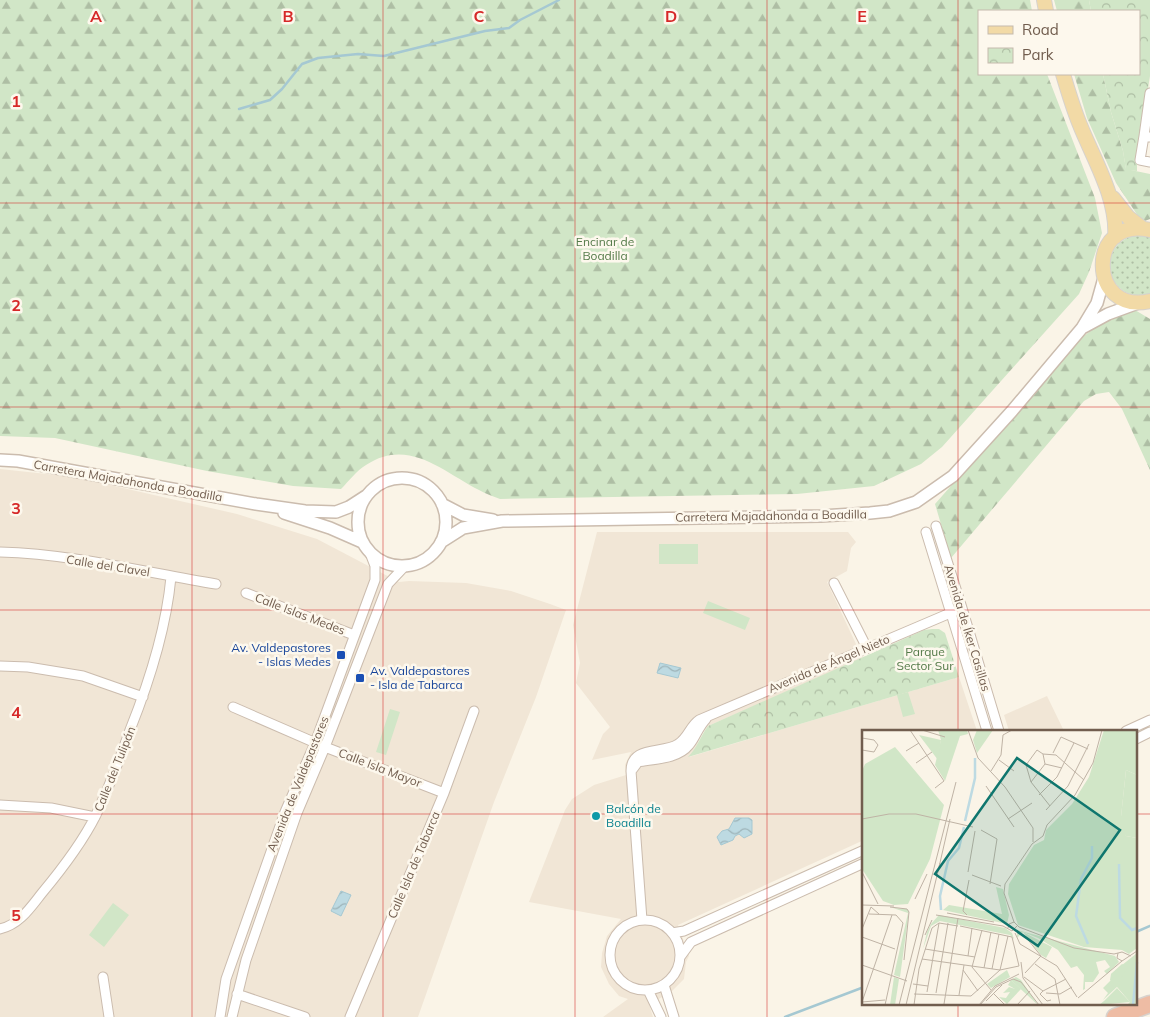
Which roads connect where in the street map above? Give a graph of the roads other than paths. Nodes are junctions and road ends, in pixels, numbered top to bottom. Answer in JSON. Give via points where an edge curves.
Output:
{"nodes":[{"id":1,"x":1063,"y":75,"type":"edge"},
{"id":2,"x":1150,"y":93,"type":"edge"},
{"id":3,"x":1147,"y":136,"type":"edge"},
{"id":4,"x":1150,"y":162,"type":"edge"},
{"id":5,"x":1105,"y":185,"type":"junction"},
{"id":6,"x":1148,"y":229,"type":"edge"},
{"id":7,"x":1115,"y":237,"type":"junction"},
{"id":8,"x":1104,"y":278,"type":"junction"},
{"id":9,"x":1145,"y":304,"type":"edge"},
{"id":10,"x":1082,"y":328,"type":"junction"},
{"id":11,"x":0,"y":460,"type":"edge"},
{"id":12,"x":366,"y":496,"type":"junction"},
{"id":13,"x":256,"y":504,"type":"junction"},
{"id":14,"x":442,"y":504,"type":"junction"},
{"id":15,"x":502,"y":521,"type":"junction"},
{"id":16,"x":936,"y":526,"type":"dead end"},
{"id":17,"x":926,"y":532,"type":"dead end"},
{"id":18,"x":362,"y":542,"type":"junction"},
{"id":19,"x":441,"y":542,"type":"junction"},
{"id":20,"x":0,"y":552,"type":"edge"},
{"id":21,"x":370,"y":553,"type":"junction"},
{"id":22,"x":405,"y":566,"type":"junction"},
{"id":23,"x":171,"y":576,"type":"junction"},
{"id":24,"x":834,"y":583,"type":"dead end"},
{"id":25,"x":216,"y":584,"type":"dead end"},
{"id":26,"x":246,"y":593,"type":"dead end"},
{"id":27,"x":962,"y":608,"type":"junction"},
{"id":28,"x":950,"y":612,"type":"junction"},
{"id":29,"x":354,"y":635,"type":"junction"},
{"id":30,"x":867,"y":648,"type":"junction"},
{"id":31,"x":0,"y":666,"type":"edge"},
{"id":32,"x":143,"y":697,"type":"junction"},
{"id":33,"x":233,"y":707,"type":"dead end"},
{"id":34,"x":474,"y":711,"type":"dead end"},
{"id":35,"x":1150,"y":720,"type":"edge"},
{"id":36,"x":987,"y":730,"type":"edge"},
{"id":37,"x":999,"y":730,"type":"edge"},
{"id":38,"x":1128,"y":730,"type":"edge"},
{"id":39,"x":1150,"y":732,"type":"edge"},
{"id":40,"x":1138,"y":738,"type":"edge"},
{"id":41,"x":315,"y":743,"type":"junction"},
{"id":42,"x":325,"y":747,"type":"junction"},
{"id":43,"x":444,"y":793,"type":"junction"},
{"id":44,"x":0,"y":805,"type":"edge"},
{"id":45,"x":95,"y":817,"type":"junction"},
{"id":46,"x":862,"y":851,"type":"edge"},
{"id":47,"x":862,"y":864,"type":"edge"},
{"id":48,"x":642,"y":920,"type":"junction"},
{"id":49,"x":0,"y":929,"type":"edge"},
{"id":50,"x":672,"y":933,"type":"junction"},
{"id":51,"x":680,"y":957,"type":"junction"},
{"id":52,"x":103,"y":977,"type":"dead end"},
{"id":53,"x":664,"y":985,"type":"junction"},
{"id":54,"x":648,"y":990,"type":"junction"},
{"id":55,"x":237,"y":994,"type":"junction"},
{"id":56,"x":1150,"y":995,"type":"edge"},
{"id":57,"x":1138,"y":1001,"type":"edge"},
{"id":58,"x":1133,"y":1004,"type":"edge"},
{"id":59,"x":1150,"y":1004,"type":"edge"},
{"id":60,"x":109,"y":1017,"type":"edge"},
{"id":61,"x":220,"y":1017,"type":"edge"},
{"id":62,"x":232,"y":1017,"type":"edge"},
{"id":63,"x":305,"y":1017,"type":"edge"},
{"id":64,"x":350,"y":1017,"type":"edge"},
{"id":65,"x":661,"y":1017,"type":"edge"},
{"id":66,"x":674,"y":1017,"type":"edge"},
{"id":67,"x":1104,"y":1017,"type":"edge"},
{"id":68,"x":1115,"y":1017,"type":"edge"}],
"edges":[{"from":1,"to":5,"type":"main road"},
{"from":2,"to":3,"type":"street"},
{"from":3,"to":4,"type":"street","via":[[1140,160]]},
{"from":5,"to":6,"type":"main road","via":[[1128,217]]},
{"from":5,"to":7,"type":"main road","via":[[1115,216]]},
{"from":6,"to":7,"type":"main road","via":[[1127,230]]},
{"from":7,"to":8,"type":"main road","via":[[1104,253]]},
{"from":8,"to":9,"type":"main road","via":[[1120,298]]},
{"from":8,"to":10,"type":"street","name":"Carretera Majadahonda a Boadilla","via":[[1098,303]]},
{"from":9,"to":10,"type":"street","name":"Carretera Majadahonda a Boadilla","via":[[1108,314]]},
{"from":10,"to":15,"type":"street","name":"Carretera Majadahonda a Boadilla","via":[[953,476],[912,504],[870,514]]},
{"from":11,"to":13,"type":"street","name":"Carretera Majadahonda a Boadilla"},
{"from":12,"to":13,"type":"street","name":"Carretera Majadahonda a Boadilla","via":[[336,512]]},
{"from":12,"to":14,"type":"street","via":[[387,481],[413,479],[435,493]]},
{"from":12,"to":18,"type":"street","via":[[358,519]]},
{"from":13,"to":18,"type":"street","name":"Carretera Majadahonda a Boadilla"},
{"from":14,"to":15,"type":"street","name":"Carretera Majadahonda a Boadilla","via":[[463,515]]},
{"from":14,"to":19,"type":"street","via":[[446,517]]},
{"from":15,"to":19,"type":"street","name":"Carretera Majadahonda a Boadilla","via":[[463,528]]},
{"from":16,"to":27,"type":"street","name":"Avenida de Íker Casillas"},
{"from":17,"to":28,"type":"street","name":"Avenida de Íker Casillas"},
{"from":18,"to":21,"type":"street"},
{"from":19,"to":22,"type":"street","via":[[426,559]]},
{"from":20,"to":23,"type":"street","name":"Calle del Clavel","via":[[96,562]]},
{"from":21,"to":22,"type":"street","via":[[380,561]]},
{"from":21,"to":29,"type":"street","name":"Avenida de Valdepastores","via":[[375,566],[375,580]]},
{"from":22,"to":42,"type":"street","name":"Avenida de Valdepastores","via":[[388,584]]},
{"from":23,"to":25,"type":"street","name":"Calle del Clavel"},
{"from":23,"to":32,"type":"street","name":"Calle del Tulipán","via":[[165,622]]},
{"from":24,"to":30,"type":"street"},
{"from":26,"to":29,"type":"street","name":"Calle Islas Medes"},
{"from":27,"to":28,"type":"street","name":"Avenida de Ángel Nieto"},
{"from":27,"to":37,"type":"street","name":"Avenida de Íker Casillas"},
{"from":28,"to":30,"type":"street","name":"Avenida de Ángel Nieto"},
{"from":28,"to":36,"type":"street","name":"Avenida de Íker Casillas"},
{"from":29,"to":41,"type":"street","name":"Avenida de Valdepastores"},
{"from":30,"to":48,"type":"street","name":"Avenida de Ángel Nieto","via":[[696,722],[686,738],[676,746],[634,758],[631,771]]},
{"from":31,"to":32,"type":"street","via":[[83,676]]},
{"from":32,"to":45,"type":"street","name":"Calle del Tulipán"},
{"from":33,"to":41,"type":"street","name":"Calle Isla Mayor"},
{"from":34,"to":43,"type":"street","name":"Calle Isla de Tabarca"},
{"from":35,"to":38,"type":"street"},
{"from":39,"to":40,"type":"street"},
{"from":41,"to":42,"type":"street","name":"Calle Isla Mayor"},
{"from":41,"to":61,"type":"street","name":"Avenida de Valdepastores","via":[[285,812],[226,979]]},
{"from":42,"to":43,"type":"street","name":"Calle Isla Mayor"},
{"from":42,"to":55,"type":"street","name":"Avenida de Valdepastores","via":[[296,813]]},
{"from":43,"to":64,"type":"street","name":"Calle Isla de Tabarca"},
{"from":44,"to":45,"type":"street","via":[[51,808]]},
{"from":45,"to":49,"type":"street","name":"Calle del Tulipán","via":[[64,867],[20,920]]},
{"from":46,"to":50,"type":"street","via":[[684,931]]},
{"from":47,"to":51,"type":"street","via":[[692,942]]},
{"from":48,"to":50,"type":"street","via":[[664,925]]},
{"from":48,"to":54,"type":"street","via":[[622,928],[615,937],[610,958],[623,981],[637,989]]},
{"from":50,"to":51,"type":"street"},
{"from":51,"to":53,"type":"street","via":[[675,973]]},
{"from":52,"to":60,"type":"street"},
{"from":53,"to":54,"type":"street"},
{"from":53,"to":66,"type":"street"},
{"from":54,"to":65,"type":"street"},
{"from":55,"to":62,"type":"street","name":"Avenida de Valdepastores"},
{"from":55,"to":63,"type":"street"},
{"from":56,"to":57,"type":"highway"},
{"from":58,"to":67,"type":"highway"},
{"from":59,"to":68,"type":"highway"}]}
